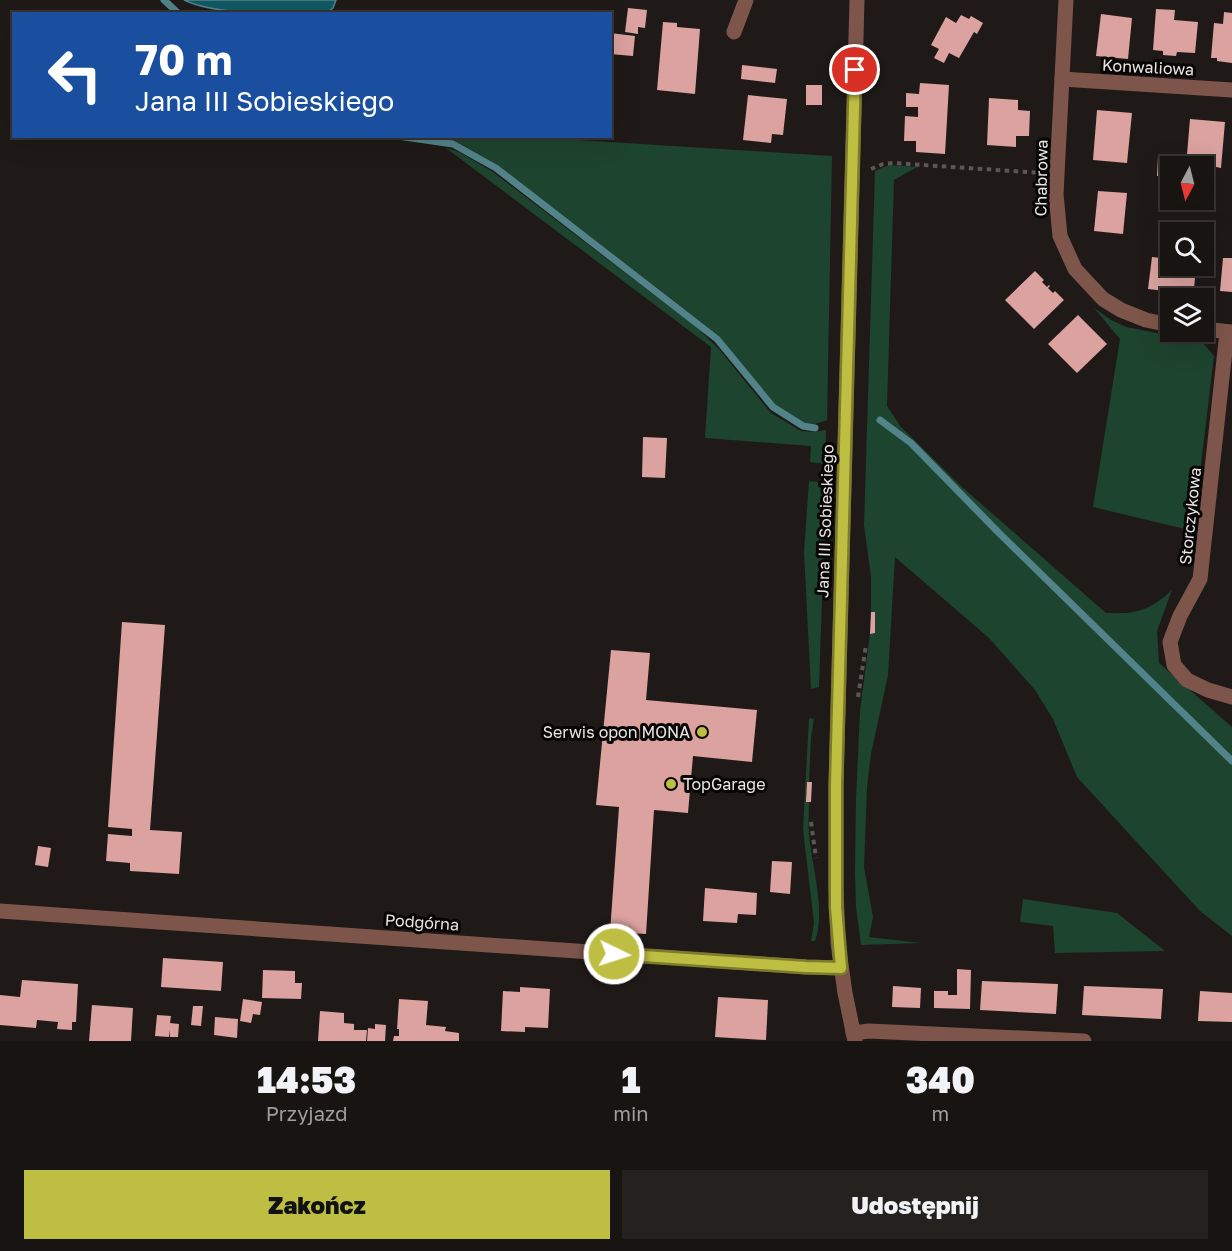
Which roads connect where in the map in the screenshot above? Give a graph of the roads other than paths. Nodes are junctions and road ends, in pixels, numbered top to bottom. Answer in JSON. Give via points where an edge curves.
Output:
{"nodes":[{"id":1,"x":746,"y":0,"type":"edge"},
{"id":2,"x":857,"y":0,"type":"edge"},
{"id":3,"x":1066,"y":0,"type":"edge"},
{"id":4,"x":734,"y":32,"type":"dead end"},
{"id":5,"x":1062,"y":79,"type":"junction"},
{"id":6,"x":1232,"y":90,"type":"edge"},
{"id":7,"x":1160,"y":323,"type":"edge"},
{"id":8,"x":1214,"y":330,"type":"edge"},
{"id":9,"x":1229,"y":332,"type":"edge"},
{"id":10,"x":1232,"y":697,"type":"edge"},
{"id":11,"x":0,"y":911,"type":"edge"},
{"id":12,"x":841,"y":968,"type":"junction"},
{"id":13,"x":854,"y":1037,"type":"edge"},
{"id":14,"x":1084,"y":1041,"type":"edge"}],
"edges":[{"from":1,"to":4,"type":"street"},
{"from":2,"to":12,"type":"street","name":"Jana III Sobieskiego","via":[[836,785],[836,897]]},
{"from":3,"to":5,"type":"street","name":"Chabrowa"},
{"from":5,"to":6,"type":"street","name":"Konwaliowa"},
{"from":5,"to":7,"type":"street","name":"Chabrowa","via":[[1057,174],[1060,236],[1075,269],[1103,299],[1121,310]]},
{"from":8,"to":9,"type":"street"},
{"from":9,"to":10,"type":"street","name":"Storczykowa","via":[[1200,579],[1170,642],[1174,665],[1186,680]]},
{"from":11,"to":12,"type":"street","name":"Podgórna"},
{"from":12,"to":13,"type":"street","name":"Jana III Sobieskiego"},
{"from":13,"to":14,"type":"street","via":[[869,1031]]}]}
